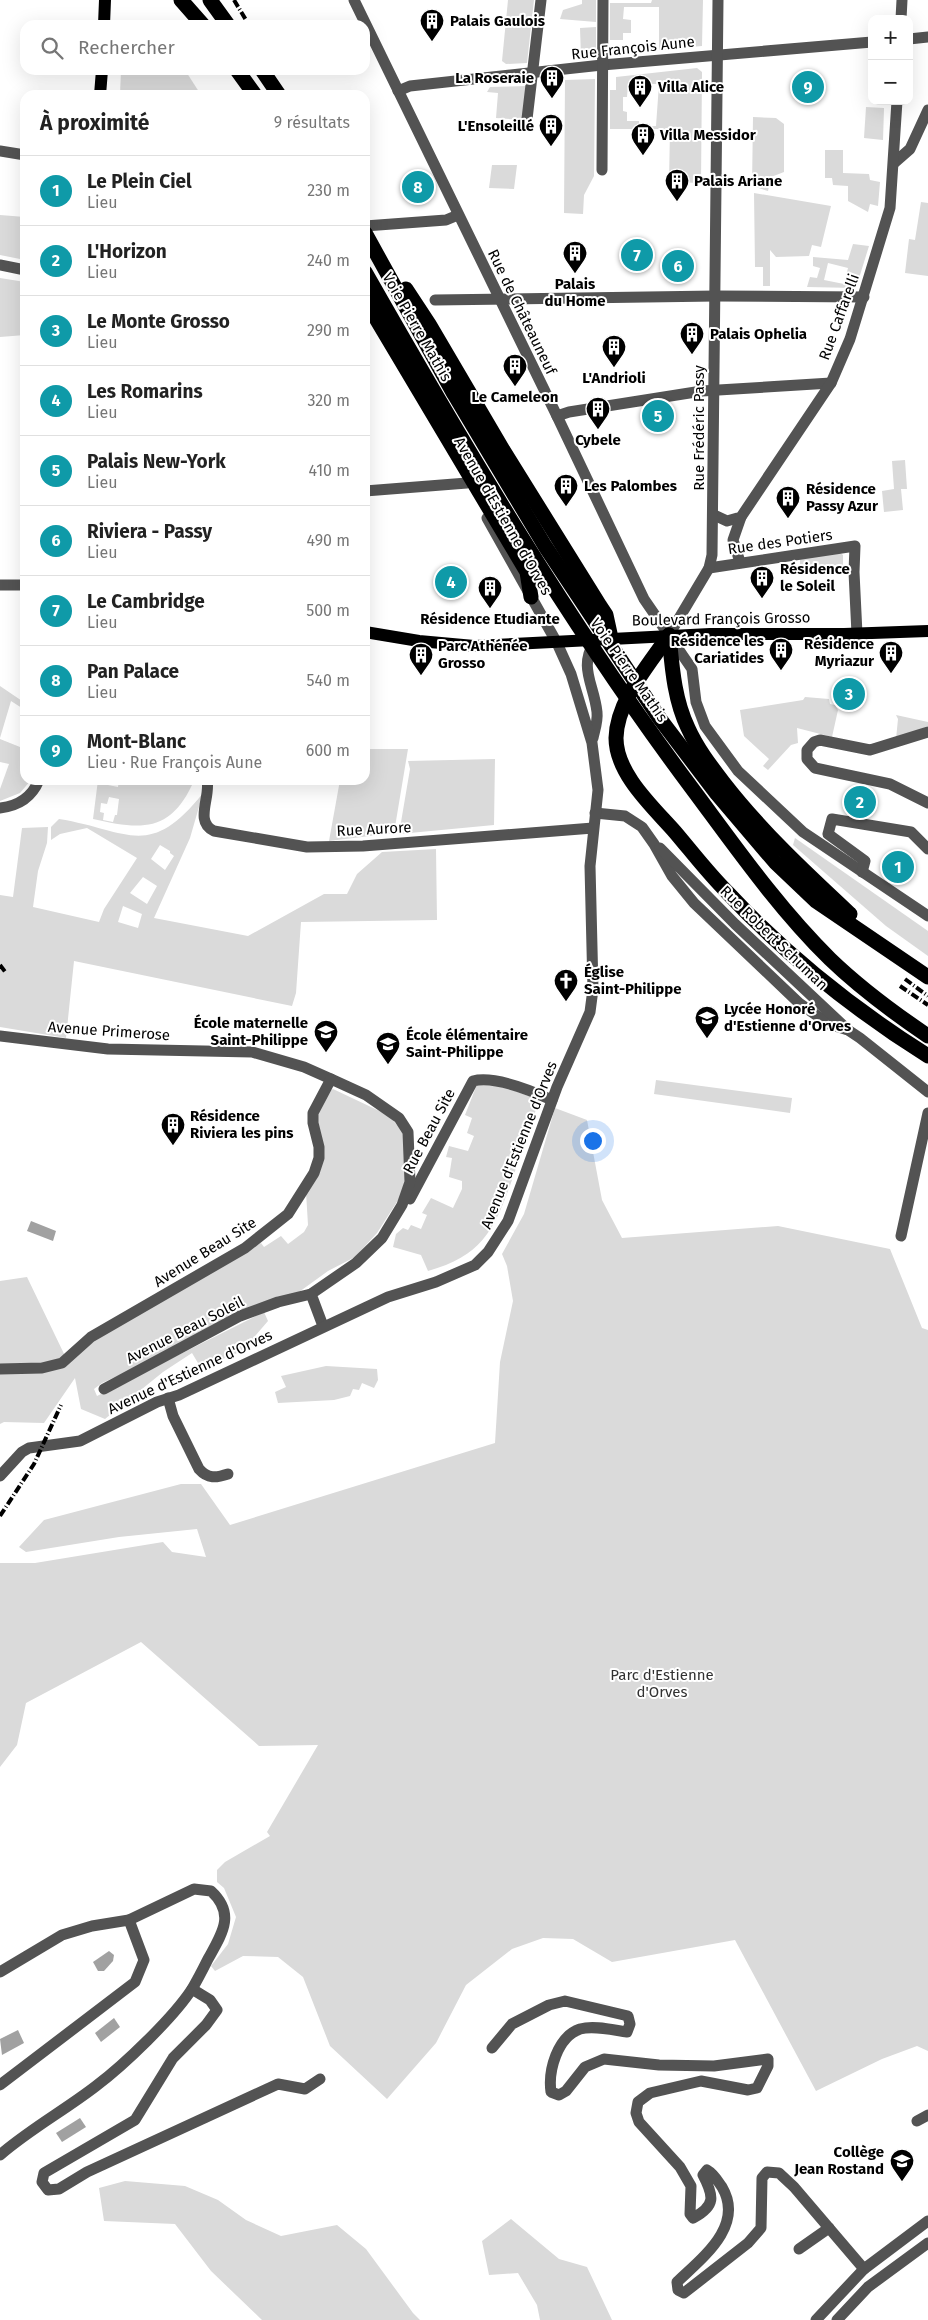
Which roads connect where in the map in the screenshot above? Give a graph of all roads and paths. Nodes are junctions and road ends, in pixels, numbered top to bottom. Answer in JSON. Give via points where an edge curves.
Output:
{"nodes":[{"id":1,"x":105,"y":0,"type":"edge"},
{"id":2,"x":181,"y":0,"type":"edge"},
{"id":3,"x":189,"y":0,"type":"edge"},
{"id":4,"x":210,"y":0,"type":"edge"},
{"id":5,"x":354,"y":0,"type":"edge"},
{"id":6,"x":541,"y":0,"type":"edge"},
{"id":7,"x":603,"y":0,"type":"edge"},
{"id":8,"x":718,"y":0,"type":"edge"},
{"id":9,"x":902,"y":0,"type":"edge"},
{"id":10,"x":901,"y":15,"type":"edge"},
{"id":11,"x":104,"y":20,"type":"edge"},
{"id":12,"x":200,"y":20,"type":"edge"},
{"id":13,"x":202,"y":20,"type":"edge"},
{"id":14,"x":224,"y":20,"type":"edge"},
{"id":15,"x":364,"y":20,"type":"edge"},
{"id":16,"x":370,"y":33,"type":"edge"},
{"id":17,"x":928,"y":37,"type":"edge"},
{"id":18,"x":913,"y":39,"type":"edge"},
{"id":19,"x":868,"y":42,"type":"edge"},
{"id":20,"x":718,"y":54,"type":"junction"},
{"id":21,"x":602,"y":65,"type":"junction"},
{"id":22,"x":533,"y":73,"type":"junction"},
{"id":23,"x":102,"y":75,"type":"edge"},
{"id":24,"x":240,"y":75,"type":"edge"},
{"id":25,"x":265,"y":75,"type":"edge"},
{"id":26,"x":100,"y":90,"type":"edge"},
{"id":27,"x":251,"y":90,"type":"edge"},
{"id":28,"x":276,"y":90,"type":"edge"},
{"id":29,"x":398,"y":91,"type":"junction"},
{"id":30,"x":897,"y":105,"type":"edge"},
{"id":31,"x":928,"y":110,"type":"edge"},
{"id":32,"x":527,"y":119,"type":"dead end"},
{"id":33,"x":0,"y":151,"type":"edge"},
{"id":34,"x":20,"y":154,"type":"edge"},
{"id":35,"x":894,"y":163,"type":"junction"},
{"id":36,"x":602,"y":170,"type":"dead end"},
{"id":37,"x":458,"y":215,"type":"junction"},
{"id":38,"x":370,"y":226,"type":"edge"},
{"id":39,"x":370,"y":240,"type":"edge"},
{"id":40,"x":370,"y":242,"type":"edge"},
{"id":41,"x":0,"y":265,"type":"edge"},
{"id":42,"x":20,"y":269,"type":"edge"},
{"id":43,"x":370,"y":281,"type":"edge"},
{"id":44,"x":716,"y":296,"type":"junction"},
{"id":45,"x":864,"y":297,"type":"junction"},
{"id":46,"x":498,"y":298,"type":"junction"},
{"id":47,"x":435,"y":300,"type":"dead end"},
{"id":48,"x":370,"y":308,"type":"edge"},
{"id":49,"x":370,"y":322,"type":"edge"},
{"id":50,"x":831,"y":384,"type":"junction"},
{"id":51,"x":714,"y":389,"type":"junction"},
{"id":52,"x":557,"y":416,"type":"junction"},
{"id":53,"x":467,"y":483,"type":"junction"},
{"id":54,"x":370,"y":492,"type":"edge"},
{"id":55,"x":714,"y":515,"type":"junction"},
{"id":56,"x":741,"y":517,"type":"junction"},
{"id":57,"x":740,"y":562,"type":"junction"},
{"id":58,"x":709,"y":568,"type":"junction"},
{"id":59,"x":0,"y":585,"type":"edge"},
{"id":60,"x":20,"y":585,"type":"edge"},
{"id":61,"x":531,"y":597,"type":"junction"},
{"id":62,"x":928,"y":631,"type":"edge"},
{"id":63,"x":370,"y":633,"type":"edge"},
{"id":64,"x":857,"y":634,"type":"junction"},
{"id":65,"x":669,"y":635,"type":"junction"},
{"id":66,"x":604,"y":638,"type":"junction"},
{"id":67,"x":557,"y":642,"type":"junction"},
{"id":68,"x":629,"y":695,"type":"junction"},
{"id":69,"x":928,"y":732,"type":"edge"},
{"id":70,"x":592,"y":742,"type":"junction"},
{"id":71,"x":35,"y":785,"type":"edge"},
{"id":72,"x":208,"y":785,"type":"edge"},
{"id":73,"x":928,"y":803,"type":"edge"},
{"id":74,"x":0,"y":808,"type":"edge"},
{"id":75,"x":595,"y":813,"type":"junction"},
{"id":76,"x":594,"y":828,"type":"junction"},
{"id":77,"x":928,"y":849,"type":"edge"},
{"id":78,"x":862,"y":872,"type":"junction"},
{"id":79,"x":928,"y":916,"type":"edge"},
{"id":80,"x":889,"y":951,"type":"junction"},
{"id":81,"x":928,"y":977,"type":"edge"},
{"id":82,"x":0,"y":1036,"type":"edge"},
{"id":83,"x":928,"y":1036,"type":"edge"},
{"id":84,"x":928,"y":1056,"type":"edge"},
{"id":85,"x":331,"y":1080,"type":"junction"},
{"id":86,"x":928,"y":1092,"type":"edge"},
{"id":87,"x":552,"y":1100,"type":"junction"},
{"id":88,"x":928,"y":1113,"type":"edge"},
{"id":89,"x":901,"y":1236,"type":"dead end"},
{"id":90,"x":382,"y":1238,"type":"junction"},
{"id":91,"x":311,"y":1294,"type":"junction"},
{"id":92,"x":323,"y":1326,"type":"junction"},
{"id":93,"x":0,"y":1369,"type":"edge"},
{"id":94,"x":104,"y":1389,"type":"dead end"},
{"id":95,"x":168,"y":1398,"type":"junction"},
{"id":96,"x":228,"y":1474,"type":"dead end"},
{"id":97,"x":0,"y":1476,"type":"edge"},
{"id":98,"x":129,"y":1920,"type":"junction"},
{"id":99,"x":0,"y":1972,"type":"edge"},
{"id":100,"x":192,"y":1989,"type":"junction"},
{"id":101,"x":492,"y":2048,"type":"dead end"},
{"id":102,"x":320,"y":2079,"type":"dead end"},
{"id":103,"x":0,"y":2086,"type":"edge"},
{"id":104,"x":0,"y":2155,"type":"edge"},
{"id":105,"x":928,"y":2221,"type":"edge"},
{"id":106,"x":829,"y":2228,"type":"junction"},
{"id":107,"x":928,"y":2243,"type":"edge"},
{"id":108,"x":799,"y":2249,"type":"dead end"},
{"id":109,"x":864,"y":2269,"type":"junction"},
{"id":110,"x":816,"y":2320,"type":"edge"},
{"id":111,"x":837,"y":2320,"type":"edge"}],
"edges":[{"from":1,"to":11,"type":"main road"},
{"from":2,"to":12,"type":"highway"},
{"from":3,"to":13,"type":"highway"},
{"from":4,"to":14,"type":"highway"},
{"from":5,"to":15,"type":"street","name":"Rue de Châteauneuf"},
{"from":6,"to":22,"type":"street"},
{"from":7,"to":21,"type":"street"},
{"from":8,"to":20,"type":"street","name":"Rue Frédéric Passy"},
{"from":9,"to":10,"type":"street"},
{"from":16,"to":29,"type":"street","name":"Rue de Châteauneuf"},
{"from":17,"to":18,"type":"street"},
{"from":19,"to":20,"type":"street","name":"Rue François Aune"},
{"from":20,"to":21,"type":"street","name":"Rue François Aune"},
{"from":20,"to":44,"type":"street","name":"Rue Frédéric Passy"},
{"from":21,"to":22,"type":"street","name":"Rue François Aune"},
{"from":21,"to":36,"type":"street"},
{"from":22,"to":29,"type":"street","name":"Rue François Aune","via":[[410,86]]},
{"from":22,"to":32,"type":"street"},
{"from":23,"to":26,"type":"main road"},
{"from":24,"to":27,"type":"highway"},
{"from":25,"to":28,"type":"highway"},
{"from":29,"to":37,"type":"street","name":"Rue de Châteauneuf"},
{"from":30,"to":35,"type":"street","name":"Rue Caffarelli"},
{"from":31,"to":35,"type":"street","via":[[910,149]]},
{"from":33,"to":34,"type":"street"},
{"from":35,"to":45,"type":"street","name":"Rue Caffarelli","via":[[890,208]]},
{"from":37,"to":38,"type":"street","via":[[446,220]]},
{"from":37,"to":46,"type":"street","name":"Rue de Châteauneuf"},
{"from":39,"to":66,"type":"highway","via":[[429,324],[606,615]]},
{"from":40,"to":80,"type":"highway","name":"Voie Pierre Mathis","via":[[454,394],[545,546],[660,718],[711,787],[775,862],[816,901]]},
{"from":41,"to":42,"type":"street"},
{"from":43,"to":83,"type":"highway","name":"Voie Pierre Mathis","via":[[440,404],[584,637],[646,727],[759,877],[831,960],[880,1002]]},
{"from":44,"to":45,"type":"street"},
{"from":44,"to":46,"type":"street"},
{"from":44,"to":51,"type":"street","name":"Rue Frédéric Passy"},
{"from":45,"to":50,"type":"street","name":"Rue Caffarelli"},
{"from":46,"to":47,"type":"street"},
{"from":46,"to":52,"type":"street","name":"Rue de Châteauneuf"},
{"from":48,"to":61,"type":"highway","via":[[527,572]]},
{"from":49,"to":53,"type":"street","name":"Avenue d'Estienne d'Orves"},
{"from":50,"to":51,"type":"street"},
{"from":50,"to":56,"type":"street","name":"Rue Caffarelli"},
{"from":51,"to":52,"type":"street"},
{"from":51,"to":55,"type":"street","name":"Rue Frédéric Passy"},
{"from":52,"to":65,"type":"street","name":"Rue de Châteauneuf","via":[[644,599]]},
{"from":53,"to":54,"type":"street"},
{"from":53,"to":61,"type":"street","name":"Avenue d'Estienne d'Orves"},
{"from":55,"to":56,"type":"street","via":[[726,521]]},
{"from":55,"to":58,"type":"street","name":"Rue Frédéric Passy"},
{"from":56,"to":57,"type":"street","name":"Rue Caffarelli","via":[[733,540]]},
{"from":57,"to":58,"type":"street","name":"Rue des Potiers"},
{"from":57,"to":64,"type":"street","name":"Rue des Potiers","via":[[855,546]]},
{"from":58,"to":65,"type":"street","name":"Rue Frédéric Passy"},
{"from":59,"to":60,"type":"street"},
{"from":61,"to":67,"type":"street","name":"Avenue d'Estienne d'Orves"},
{"from":62,"to":64,"type":"main road","name":"Boulevard François Grosso"},
{"from":63,"to":67,"type":"main road","name":"Boulevard François Grosso","via":[[454,645]]},
{"from":64,"to":65,"type":"main road","name":"Boulevard François Grosso"},
{"from":65,"to":66,"type":"main road","name":"Boulevard François Grosso"},
{"from":65,"to":68,"type":"highway"},
{"from":65,"to":78,"type":"street","name":"Rue de Châteauneuf","via":[[692,669],[701,715],[725,755],[777,810]]},
{"from":65,"to":80,"type":"highway","via":[[679,704],[687,727],[705,758],[785,854]]},
{"from":66,"to":67,"type":"main road","name":"Boulevard François Grosso"},
{"from":66,"to":68,"type":"highway","via":[[629,667]]},
{"from":66,"to":70,"type":"street","name":"Avenue d'Estienne d'Orves","via":[[589,651],[587,663],[597,713]]},
{"from":67,"to":70,"type":"street","name":"Avenue d'Estienne d'Orves","via":[[572,674]]},
{"from":68,"to":84,"type":"highway","via":[[617,728],[617,748],[632,782],[656,811],[727,892],[802,963],[892,1034]]},
{"from":69,"to":73,"type":"street","via":[[870,750],[820,740],[807,750],[807,759],[815,768],[890,784]]},
{"from":70,"to":75,"type":"street","name":"Avenue d'Estienne d'Orves","via":[[598,790]]},
{"from":71,"to":74,"type":"street","via":[[18,804]]},
{"from":72,"to":76,"type":"street","name":"Rue Aurore","via":[[203,822],[207,828],[307,847],[363,846]]},
{"from":75,"to":76,"type":"street","name":"Avenue d'Estienne d'Orves"},
{"from":75,"to":86,"type":"street","name":"Rue Robert Schuman","via":[[625,816],[642,827],[672,876],[701,910],[799,1003],[829,1024],[848,1030]]},
{"from":76,"to":87,"type":"street","name":"Avenue d'Estienne d'Orves","via":[[590,866],[592,1002]]},
{"from":77,"to":78,"type":"street","via":[[911,832],[832,819],[828,834],[865,861]]},
{"from":78,"to":79,"type":"street","name":"Rue de Châteauneuf"},
{"from":80,"to":81,"type":"highway","name":"Voie Pierre Mathis"},
{"from":82,"to":85,"type":"street","name":"Avenue Primerose","via":[[108,1049],[252,1052],[304,1067]]},
{"from":85,"to":90,"type":"street","via":[[366,1095],[399,1118],[408,1132],[410,1182],[402,1205]]},
{"from":85,"to":93,"type":"street","name":"Avenue Beau Site","via":[[313,1113],[319,1147],[317,1166],[288,1214],[245,1248],[91,1337],[62,1362],[42,1368]]},
{"from":87,"to":90,"type":"street","name":"Rue Beau Site","via":[[498,1081],[473,1080],[395,1227]]},
{"from":87,"to":92,"type":"street","name":"Avenue d'Estienne d'Orves","via":[[508,1221],[488,1252],[475,1265],[405,1290]]},
{"from":88,"to":89,"type":"street"},
{"from":90,"to":91,"type":"street","via":[[356,1263]]},
{"from":91,"to":92,"type":"street"},
{"from":91,"to":94,"type":"street","name":"Avenue Beau Soleil","via":[[240,1316]]},
{"from":92,"to":95,"type":"street","name":"Avenue d'Estienne d'Orves"},
{"from":95,"to":96,"type":"street","via":[[173,1416],[199,1469],[211,1477]]},
{"from":95,"to":97,"type":"street","name":"Avenue d'Estienne d'Orves","via":[[74,1443],[30,1448],[22,1452]]},
{"from":98,"to":99,"type":"street","via":[[92,1926],[62,1936]]},
{"from":98,"to":100,"type":"street","via":[[194,1889],[204,1889],[218,1897],[225,1912],[224,1928]]},
{"from":98,"to":103,"type":"street","via":[[144,1960],[135,1982]]},
{"from":100,"to":102,"type":"street","via":[[210,2000],[217,2010],[172,2058],[135,2120],[44,2173],[42,2182],[48,2190],[59,2189],[87,2172],[278,2084],[305,2089]]},
{"from":100,"to":104,"type":"street","via":[[117,2069]]},
{"from":101,"to":106,"type":"street","via":[[512,2024],[549,2005],[565,2001],[628,2016],[630,2024],[627,2032],[580,2029],[565,2041],[552,2062],[550,2080],[551,2092],[559,2095],[566,2091],[584,2067],[604,2059],[714,2066],[768,2059],[757,2088],[748,2090],[701,2081],[650,2093],[638,2102],[636,2113],[639,2122],[680,2167],[691,2186],[690,2214],[693,2218],[705,2212],[711,2202],[712,2194],[703,2175],[707,2170],[713,2173],[727,2196],[728,2223],[718,2242],[677,2282],[678,2290],[684,2293],[748,2243],[761,2228],[762,2178],[767,2172],[779,2173]]},
{"from":105,"to":109,"type":"street"},
{"from":106,"to":108,"type":"street"},
{"from":106,"to":109,"type":"street"},
{"from":107,"to":111,"type":"street","via":[[868,2287]]},
{"from":109,"to":110,"type":"street"}]}
